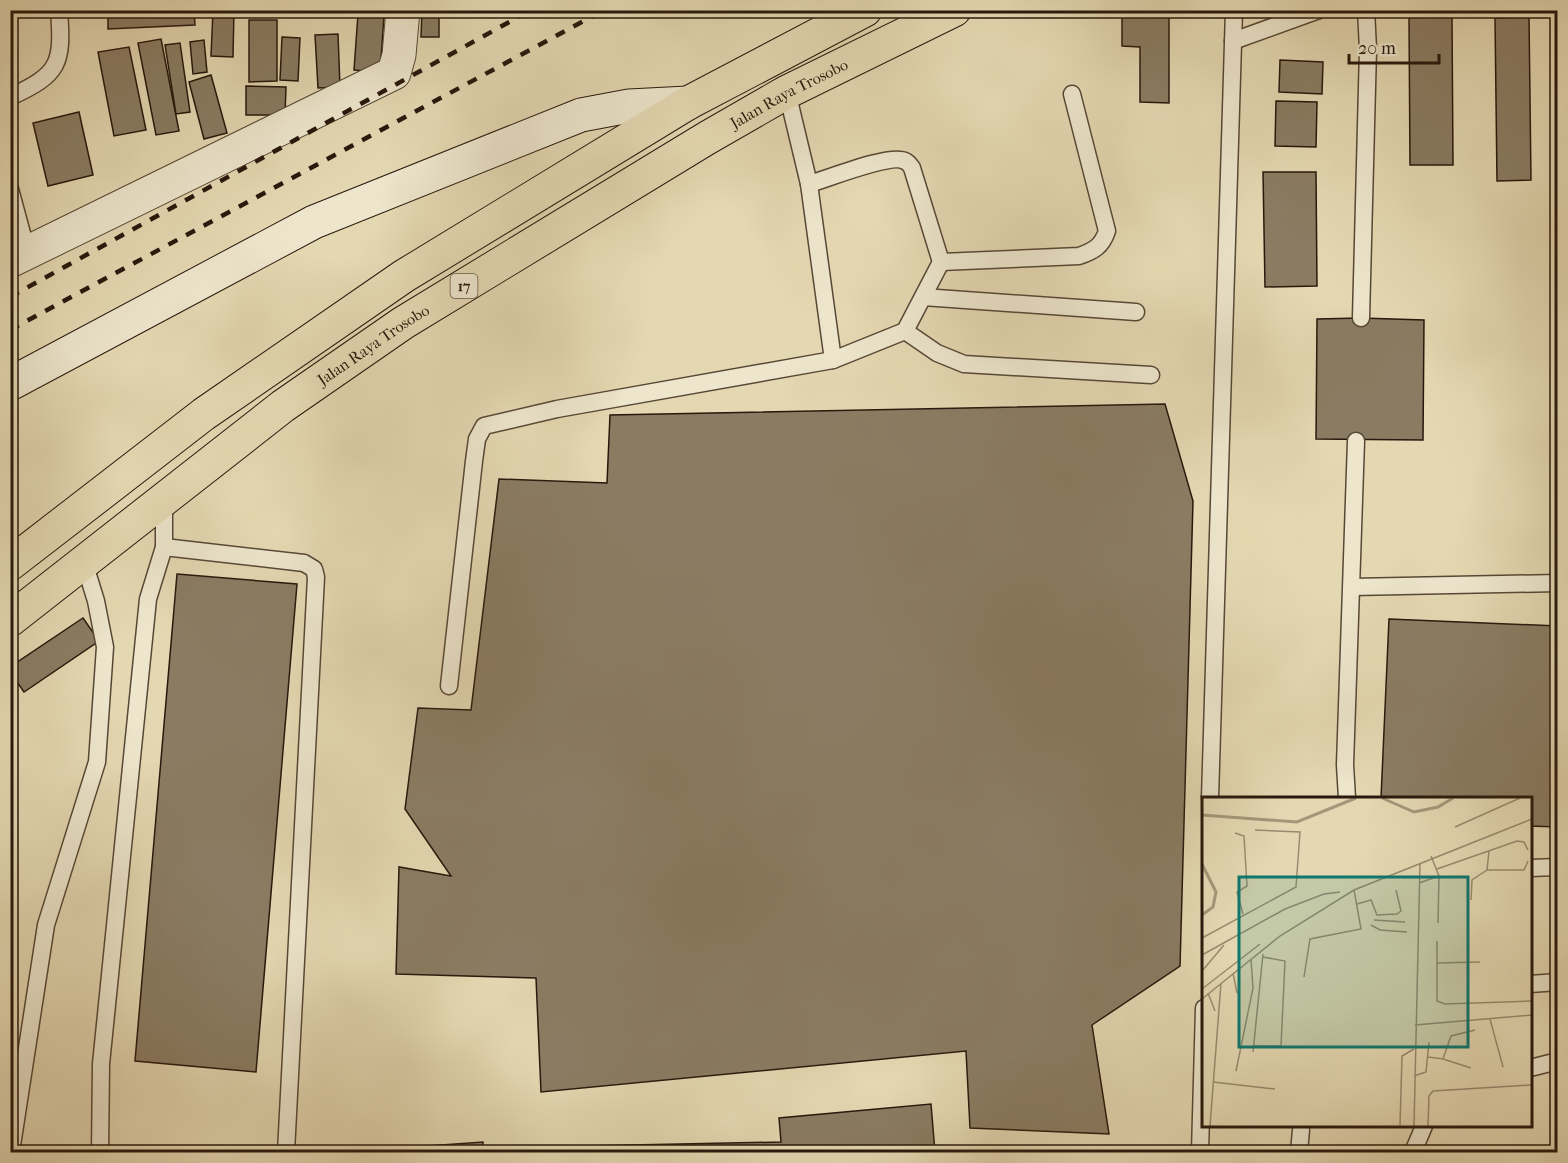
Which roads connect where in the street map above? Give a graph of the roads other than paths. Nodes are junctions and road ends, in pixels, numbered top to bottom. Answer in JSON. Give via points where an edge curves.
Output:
{"nodes":[{"id":1,"x":59,"y":10,"type":"edge"},
{"id":2,"x":404,"y":10,"type":"edge"},
{"id":3,"x":865,"y":10,"type":"edge"},
{"id":4,"x":954,"y":10,"type":"edge"},
{"id":5,"x":1234,"y":10,"type":"edge"},
{"id":6,"x":1319,"y":10,"type":"edge"},
{"id":7,"x":1366,"y":10,"type":"edge"},
{"id":8,"x":1233,"y":40,"type":"junction"},
{"id":9,"x":788,"y":92,"type":"junction"},
{"id":10,"x":1072,"y":94,"type":"dead end"},
{"id":11,"x":10,"y":97,"type":"edge"},
{"id":12,"x":688,"y":103,"type":"junction"},
{"id":13,"x":809,"y":184,"type":"junction"},
{"id":14,"x":10,"y":189,"type":"edge"},
{"id":15,"x":19,"y":257,"type":"edge"},
{"id":16,"x":941,"y":262,"type":"junction"},
{"id":17,"x":923,"y":297,"type":"junction"},
{"id":18,"x":1136,"y":312,"type":"dead end"},
{"id":19,"x":1361,"y":318,"type":"dead end"},
{"id":20,"x":905,"y":331,"type":"junction"},
{"id":21,"x":833,"y":360,"type":"junction"},
{"id":22,"x":1151,"y":375,"type":"dead end"},
{"id":23,"x":10,"y":384,"type":"edge"},
{"id":24,"x":1356,"y":441,"type":"dead end"},
{"id":25,"x":164,"y":499,"type":"junction"},
{"id":26,"x":164,"y":547,"type":"junction"},
{"id":27,"x":84,"y":562,"type":"junction"},
{"id":28,"x":10,"y":564,"type":"edge"},
{"id":29,"x":1557,"y":583,"type":"edge"},
{"id":30,"x":1352,"y":587,"type":"junction"},
{"id":31,"x":10,"y":620,"type":"edge"},
{"id":32,"x":449,"y":686,"type":"dead end"},
{"id":33,"x":1210,"y":797,"type":"edge"},
{"id":34,"x":1347,"y":797,"type":"edge"},
{"id":35,"x":1557,"y":867,"type":"edge"},
{"id":36,"x":1532,"y":868,"type":"edge"},
{"id":37,"x":1557,"y":982,"type":"edge"},
{"id":38,"x":1532,"y":984,"type":"edge"},
{"id":39,"x":1202,"y":1056,"type":"edge"},
{"id":40,"x":1557,"y":1061,"type":"edge"},
{"id":41,"x":1532,"y":1067,"type":"edge"},
{"id":42,"x":1423,"y":1127,"type":"edge"},
{"id":43,"x":1301,"y":1130,"type":"dead end"},
{"id":44,"x":11,"y":1152,"type":"edge"},
{"id":45,"x":100,"y":1152,"type":"edge"},
{"id":46,"x":286,"y":1152,"type":"edge"},
{"id":47,"x":1200,"y":1152,"type":"edge"},
{"id":48,"x":1299,"y":1152,"type":"edge"},
{"id":49,"x":1413,"y":1152,"type":"edge"}],
"edges":[{"from":1,"to":11,"type":"lane","via":[[58,65],[40,83]]},
{"from":2,"to":15,"type":"street","via":[[394,73]]},
{"from":3,"to":12,"type":"highway","number":"17"},
{"from":4,"to":9,"type":"highway","name":"Jalan Raya Trosobo","number":"17"},
{"from":5,"to":8,"type":"lane"},
{"from":6,"to":8,"type":"lane"},
{"from":7,"to":19,"type":"lane"},
{"from":8,"to":33,"type":"lane"},
{"from":9,"to":13,"type":"lane"},
{"from":9,"to":25,"type":"highway","name":"Jalan Raya Trosobo","number":"17","via":[[404,323],[283,406]]},
{"from":10,"to":16,"type":"lane","via":[[1107,231],[1103,243],[1079,256]]},
{"from":12,"to":23,"type":"street","via":[[629,106],[580,115],[314,222]]},
{"from":12,"to":28,"type":"highway","number":"17","via":[[394,283],[204,414]]},
{"from":13,"to":16,"type":"lane","via":[[873,164],[904,160],[912,168]]},
{"from":13,"to":21,"type":"lane"},
{"from":14,"to":15,"type":"lane"},
{"from":16,"to":17,"type":"lane"},
{"from":17,"to":18,"type":"lane"},
{"from":17,"to":20,"type":"lane"},
{"from":20,"to":21,"type":"lane"},
{"from":20,"to":22,"type":"lane","via":[[937,354],[964,364]]},
{"from":21,"to":32,"type":"lane","via":[[483,426],[474,461]]},
{"from":24,"to":30,"type":"lane"},
{"from":25,"to":26,"type":"lane"},
{"from":25,"to":27,"type":"highway","name":"Jalan Raya Trosobo","number":"17"},
{"from":26,"to":45,"type":"lane","via":[[148,599],[101,1064]]},
{"from":26,"to":46,"type":"lane","via":[[304,563],[314,569],[316,577]]},
{"from":27,"to":31,"type":"highway","name":"Jalan Raya Trosobo","number":"17"},
{"from":27,"to":44,"type":"lane","via":[[105,646],[98,762],[46,925]]},
{"from":29,"to":30,"type":"lane"},
{"from":30,"to":34,"type":"lane"},
{"from":35,"to":36,"type":"lane"},
{"from":37,"to":38,"type":"lane"},
{"from":39,"to":47,"type":"lane"},
{"from":40,"to":41,"type":"lane"},
{"from":42,"to":49,"type":"lane"},
{"from":43,"to":48,"type":"lane"}]}
